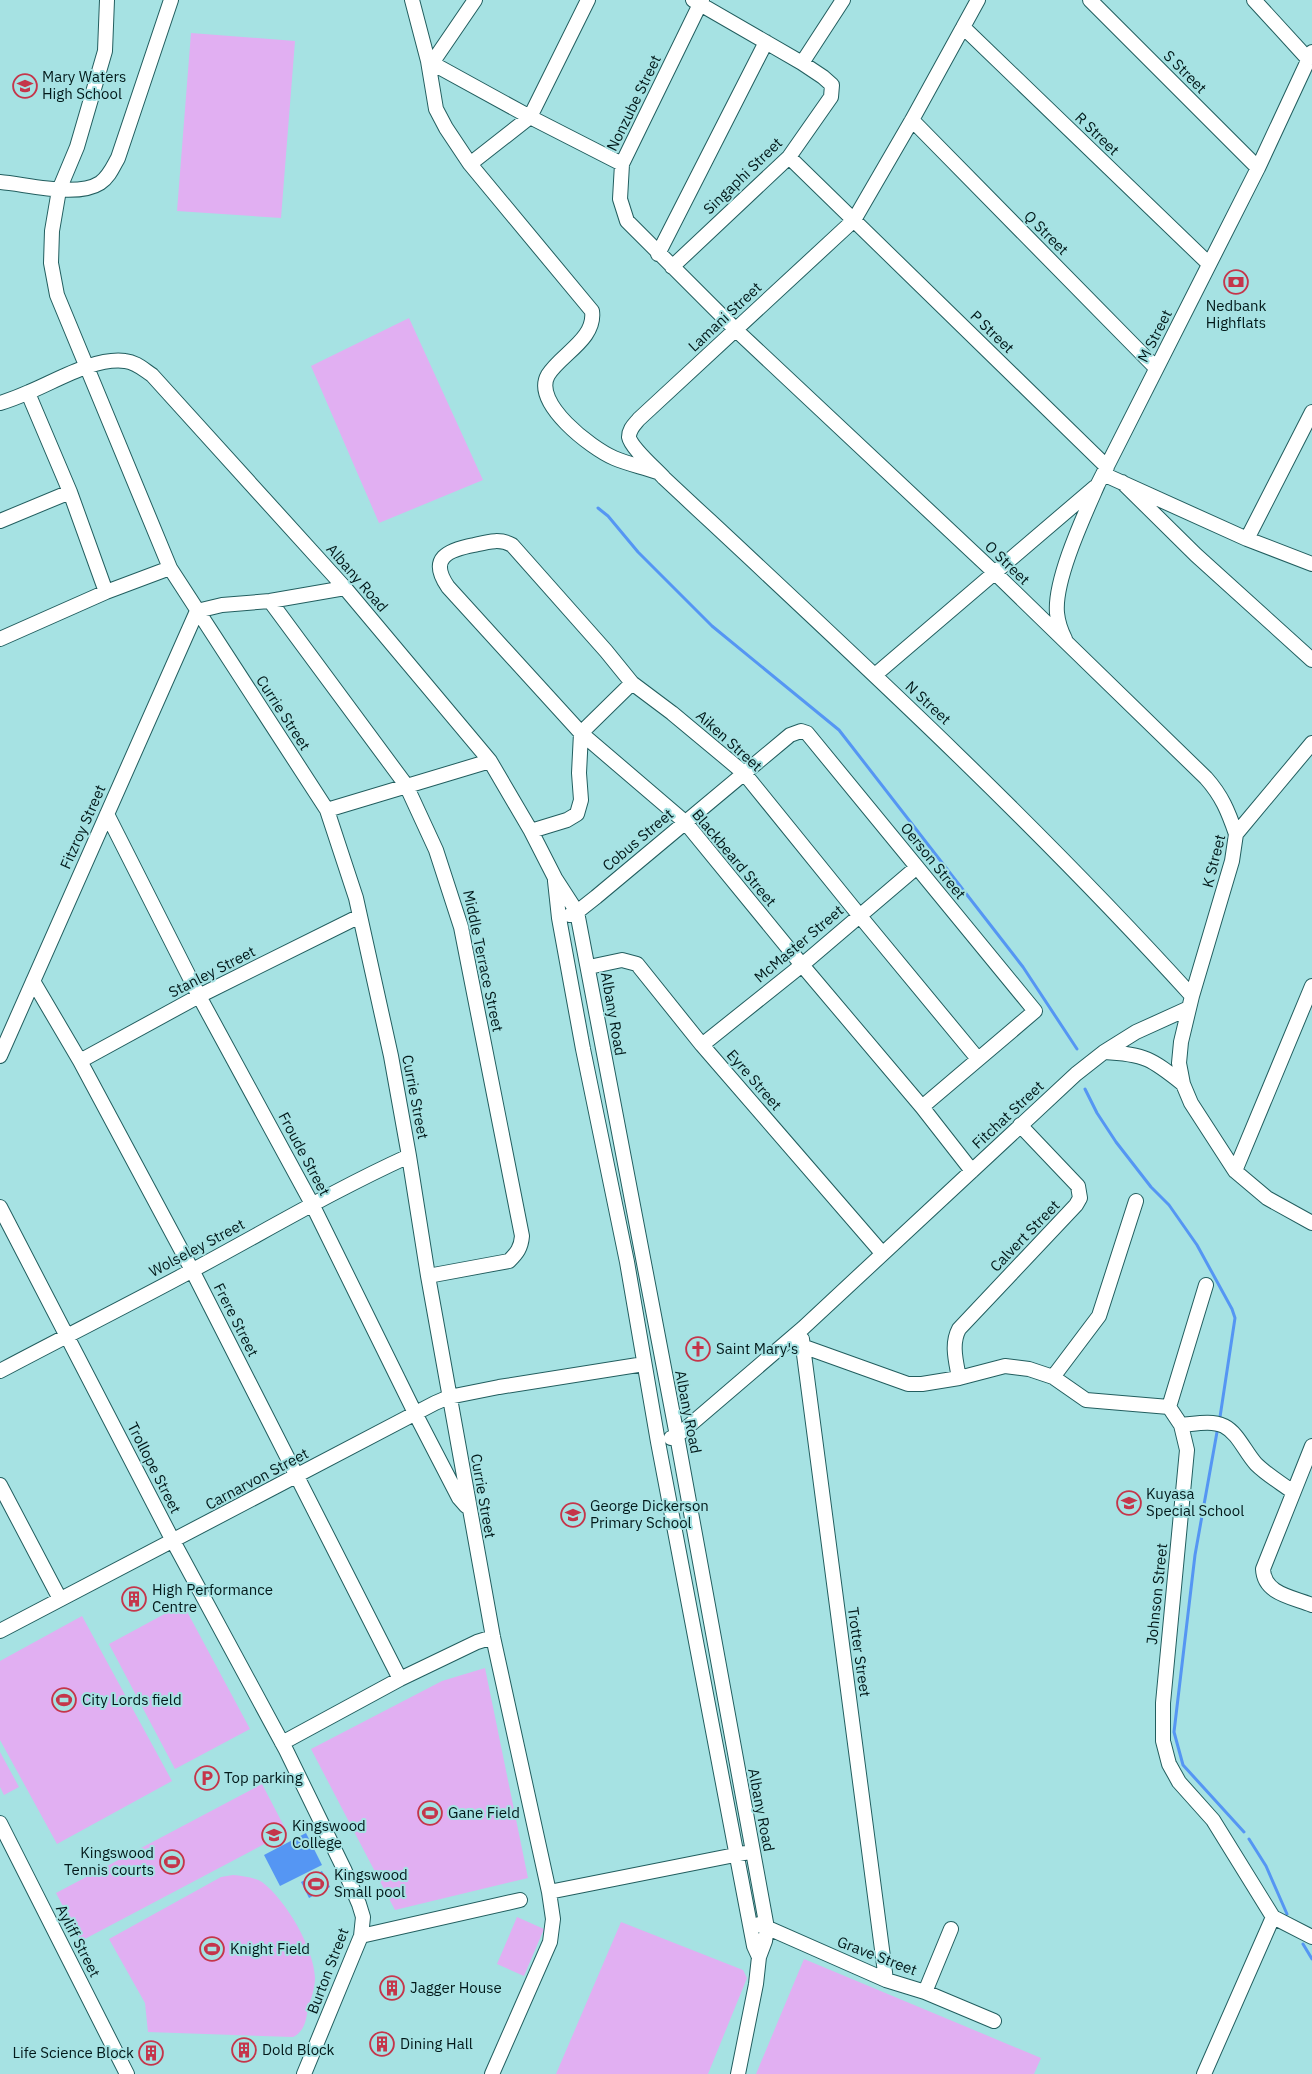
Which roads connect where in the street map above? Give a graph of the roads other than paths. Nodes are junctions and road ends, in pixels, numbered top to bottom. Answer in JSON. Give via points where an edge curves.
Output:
{"nodes":[{"id":1,"x":107,"y":0,"type":"edge"},
{"id":2,"x":170,"y":0,"type":"edge"},
{"id":3,"x":412,"y":0,"type":"edge"},
{"id":4,"x":475,"y":0,"type":"edge"},
{"id":5,"x":588,"y":0,"type":"edge"},
{"id":6,"x":843,"y":0,"type":"edge"},
{"id":7,"x":978,"y":0,"type":"edge"},
{"id":8,"x":1090,"y":0,"type":"edge"},
{"id":9,"x":1254,"y":0,"type":"edge"},
{"id":10,"x":698,"y":1,"type":"edge"},
{"id":11,"x":963,"y":27,"type":"junction"},
{"id":12,"x":766,"y":42,"type":"junction"},
{"id":13,"x":1310,"y":55,"type":"edge"},
{"id":14,"x":430,"y":62,"type":"junction"},
{"id":15,"x":802,"y":63,"type":"junction"},
{"id":16,"x":530,"y":118,"type":"junction"},
{"id":17,"x":912,"y":120,"type":"junction"},
{"id":18,"x":789,"y":157,"type":"junction"},
{"id":19,"x":470,"y":164,"type":"junction"},
{"id":20,"x":622,"y":164,"type":"junction"},
{"id":21,"x":1258,"y":168,"type":"junction"},
{"id":22,"x":0,"y":182,"type":"edge"},
{"id":23,"x":59,"y":190,"type":"junction"},
{"id":24,"x":854,"y":220,"type":"junction"},
{"id":25,"x":658,"y":254,"type":"junction"},
{"id":26,"x":1209,"y":264,"type":"junction"},
{"id":27,"x":672,"y":267,"type":"junction"},
{"id":28,"x":736,"y":330,"type":"junction"},
{"id":29,"x":86,"y":367,"type":"junction"},
{"id":30,"x":1156,"y":368,"type":"junction"},
{"id":31,"x":28,"y":393,"type":"junction"},
{"id":32,"x":0,"y":403,"type":"edge"},
{"id":33,"x":1312,"y":412,"type":"edge"},
{"id":34,"x":632,"y":444,"type":"joint"},
{"id":35,"x":659,"y":472,"type":"junction"},
{"id":36,"x":1103,"y":475,"type":"junction"},
{"id":37,"x":1122,"y":482,"type":"junction"},
{"id":38,"x":70,"y":492,"type":"junction"},
{"id":39,"x":0,"y":521,"type":"edge"},
{"id":40,"x":1247,"y":540,"type":"junction"},
{"id":41,"x":441,"y":560,"type":"joint"},
{"id":42,"x":1312,"y":564,"type":"edge"},
{"id":43,"x":170,"y":568,"type":"junction"},
{"id":44,"x":994,"y":572,"type":"junction"},
{"id":45,"x":345,"y":588,"type":"junction"},
{"id":46,"x":106,"y":592,"type":"junction"},
{"id":47,"x":270,"y":601,"type":"junction"},
{"id":48,"x":197,"y":611,"type":"junction"},
{"id":49,"x":0,"y":639,"type":"edge"},
{"id":50,"x":1066,"y":642,"type":"junction"},
{"id":51,"x":1312,"y":660,"type":"edge"},
{"id":52,"x":875,"y":675,"type":"junction"},
{"id":53,"x":632,"y":683,"type":"junction"},
{"id":54,"x":580,"y":733,"type":"junction"},
{"id":55,"x":807,"y":733,"type":"joint"},
{"id":56,"x":1312,"y":743,"type":"edge"},
{"id":57,"x":490,"y":761,"type":"junction"},
{"id":58,"x":744,"y":773,"type":"junction"},
{"id":59,"x":406,"y":785,"type":"junction"},
{"id":60,"x":327,"y":810,"type":"junction"},
{"id":61,"x":106,"y":814,"type":"junction"},
{"id":62,"x":685,"y":822,"type":"junction"},
{"id":63,"x":531,"y":831,"type":"junction"},
{"id":64,"x":1236,"y":834,"type":"junction"},
{"id":65,"x":917,"y":867,"type":"junction"},
{"id":66,"x":555,"y":878,"type":"junction"},
{"id":67,"x":577,"y":912,"type":"junction"},
{"id":68,"x":859,"y":915,"type":"junction"},
{"id":69,"x":360,"y":916,"type":"junction"},
{"id":70,"x":559,"y":918,"type":"junction"},
{"id":71,"x":802,"y":965,"type":"junction"},
{"id":72,"x":589,"y":967,"type":"junction"},
{"id":73,"x":33,"y":981,"type":"junction"},
{"id":74,"x":1312,"y":986,"type":"edge"},
{"id":75,"x":199,"y":996,"type":"junction"},
{"id":76,"x":1191,"y":1002,"type":"junction"},
{"id":77,"x":702,"y":1045,"type":"junction"},
{"id":78,"x":602,"y":1046,"type":"junction"},
{"id":79,"x":584,"y":1049,"type":"junction"},
{"id":80,"x":1104,"y":1052,"type":"junction"},
{"id":81,"x":0,"y":1056,"type":"edge"},
{"id":82,"x":978,"y":1059,"type":"junction"},
{"id":83,"x":80,"y":1061,"type":"junction"},
{"id":84,"x":1183,"y":1084,"type":"junction"},
{"id":85,"x":922,"y":1107,"type":"junction"},
{"id":86,"x":1020,"y":1124,"type":"junction"},
{"id":87,"x":409,"y":1156,"type":"junction"},
{"id":88,"x":972,"y":1171,"type":"junction"},
{"id":89,"x":1235,"y":1171,"type":"junction"},
{"id":90,"x":1136,"y":1201,"type":"dead end"},
{"id":91,"x":312,"y":1204,"type":"junction"},
{"id":92,"x":0,"y":1207,"type":"edge"},
{"id":93,"x":1312,"y":1223,"type":"edge"},
{"id":94,"x":882,"y":1253,"type":"junction"},
{"id":95,"x":642,"y":1258,"type":"junction"},
{"id":96,"x":627,"y":1262,"type":"junction"},
{"id":97,"x":192,"y":1270,"type":"junction"},
{"id":98,"x":428,"y":1276,"type":"junction"},
{"id":99,"x":1206,"y":1285,"type":"dead end"},
{"id":100,"x":802,"y":1328,"type":"junction"},
{"id":101,"x":67,"y":1335,"type":"junction"},
{"id":102,"x":802,"y":1346,"type":"junction"},
{"id":103,"x":644,"y":1364,"type":"junction"},
{"id":104,"x":0,"y":1371,"type":"edge"},
{"id":105,"x":1053,"y":1377,"type":"junction"},
{"id":106,"x":959,"y":1378,"type":"junction"},
{"id":107,"x":449,"y":1397,"type":"junction"},
{"id":108,"x":1169,"y":1407,"type":"junction"},
{"id":109,"x":415,"y":1413,"type":"junction"},
{"id":110,"x":1181,"y":1424,"type":"junction"},
{"id":111,"x":677,"y":1436,"type":"junction"},
{"id":112,"x":658,"y":1442,"type":"junction"},
{"id":113,"x":1312,"y":1446,"type":"edge"},
{"id":114,"x":296,"y":1477,"type":"junction"},
{"id":115,"x":0,"y":1485,"type":"edge"},
{"id":116,"x":1294,"y":1492,"type":"junction"},
{"id":117,"x":469,"y":1511,"type":"junction"},
{"id":118,"x":173,"y":1541,"type":"junction"},
{"id":119,"x":696,"y":1547,"type":"junction"},
{"id":120,"x":679,"y":1552,"type":"junction"},
{"id":121,"x":60,"y":1599,"type":"junction"},
{"id":122,"x":1312,"y":1605,"type":"edge"},
{"id":123,"x":0,"y":1631,"type":"edge"},
{"id":124,"x":493,"y":1637,"type":"junction"},
{"id":125,"x":715,"y":1651,"type":"junction"},
{"id":126,"x":699,"y":1655,"type":"junction"},
{"id":127,"x":400,"y":1679,"type":"junction"},
{"id":128,"x":282,"y":1743,"type":"junction"},
{"id":129,"x":0,"y":1823,"type":"edge"},
{"id":130,"x":8,"y":1838,"type":"junction"},
{"id":131,"x":752,"y":1851,"type":"junction"},
{"id":132,"x":0,"y":1852,"type":"edge"},
{"id":133,"x":737,"y":1854,"type":"junction"},
{"id":134,"x":549,"y":1892,"type":"junction"},
{"id":135,"x":520,"y":1900,"type":"dead end"},
{"id":136,"x":1273,"y":1916,"type":"junction"},
{"id":137,"x":749,"y":1918,"type":"junction"},
{"id":138,"x":767,"y":1928,"type":"junction"},
{"id":139,"x":951,"y":1929,"type":"dead end"},
{"id":140,"x":361,"y":1936,"type":"junction"},
{"id":141,"x":1312,"y":1936,"type":"edge"},
{"id":142,"x":758,"y":1957,"type":"junction"},
{"id":143,"x":886,"y":1980,"type":"junction"},
{"id":144,"x":926,"y":1992,"type":"junction"},
{"id":145,"x":994,"y":2021,"type":"dead end"},
{"id":146,"x":127,"y":2074,"type":"edge"},
{"id":147,"x":304,"y":2074,"type":"edge"},
{"id":148,"x":492,"y":2074,"type":"edge"},
{"id":149,"x":738,"y":2074,"type":"edge"},
{"id":150,"x":1204,"y":2074,"type":"edge"}],
"edges":[{"from":1,"to":23,"type":"street","via":[[105,51],[77,147]]},
{"from":2,"to":23,"type":"street","via":[[118,158],[110,173],[89,188]]},
{"from":3,"to":14,"type":"street"},
{"from":4,"to":14,"type":"street"},
{"from":5,"to":16,"type":"street"},
{"from":6,"to":15,"type":"street"},
{"from":7,"to":11,"type":"street","name":"Lamani Street"},
{"from":8,"to":21,"type":"street","name":"S Street"},
{"from":9,"to":13,"type":"street"},
{"from":10,"to":12,"type":"street","name":"Singaphi Street"},
{"from":10,"to":20,"type":"street","name":"Nonzube Street"},
{"from":11,"to":17,"type":"street","name":"Lamani Street"},
{"from":11,"to":26,"type":"street","name":"R Street"},
{"from":12,"to":15,"type":"street","name":"Singaphi Street"},
{"from":12,"to":25,"type":"street"},
{"from":13,"to":21,"type":"street","name":"M Street"},
{"from":14,"to":16,"type":"street"},
{"from":14,"to":19,"type":"street","via":[[436,109]]},
{"from":15,"to":18,"type":"street","name":"Singaphi Street","via":[[830,82],[832,90],[831,97]]},
{"from":16,"to":19,"type":"street"},
{"from":16,"to":20,"type":"street"},
{"from":17,"to":24,"type":"street","name":"Lamani Street"},
{"from":17,"to":30,"type":"street","name":"Q Street"},
{"from":18,"to":24,"type":"street","name":"P Street"},
{"from":18,"to":27,"type":"street","name":"Singaphi Street"},
{"from":19,"to":35,"type":"street","via":[[592,312],[588,332],[555,366],[545,382],[546,396],[555,411],[592,445],[613,458]]},
{"from":20,"to":25,"type":"street","name":"Nonzube Street","via":[[620,198],[627,221]]},
{"from":21,"to":26,"type":"street","name":"M Street"},
{"from":22,"to":23,"type":"street"},
{"from":23,"to":29,"type":"street","via":[[52,231],[51,264],[56,295]]},
{"from":24,"to":28,"type":"street","name":"Lamani Street"},
{"from":24,"to":36,"type":"street","name":"P Street"},
{"from":25,"to":27,"type":"street","name":"Nonzube Street"},
{"from":26,"to":30,"type":"street","name":"M Street"},
{"from":27,"to":28,"type":"street","name":"Nonzube Street"},
{"from":28,"to":34,"type":"street","name":"Lamani Street","via":[[639,419],[629,436]]},
{"from":28,"to":44,"type":"street","name":"O Street"},
{"from":29,"to":31,"type":"street","name":"Albany Road"},
{"from":29,"to":43,"type":"street","name":"Currie Street"},
{"from":29,"to":45,"type":"street","name":"Albany Road","via":[[124,360],[136,363],[152,375]]},
{"from":30,"to":36,"type":"street","name":"M Street"},
{"from":31,"to":32,"type":"street","name":"Albany Road"},
{"from":31,"to":38,"type":"street"},
{"from":33,"to":40,"type":"street"},
{"from":34,"to":35,"type":"street","name":"N Street"},
{"from":35,"to":52,"type":"street","name":"N Street"},
{"from":36,"to":37,"type":"street","name":"P Street"},
{"from":36,"to":44,"type":"street"},
{"from":36,"to":50,"type":"street","name":"M Street","via":[[1076,539],[1058,595],[1057,613]]},
{"from":37,"to":40,"type":"street","name":"P Street"},
{"from":37,"to":51,"type":"street","name":"P Street","via":[[1196,555]]},
{"from":38,"to":39,"type":"street"},
{"from":38,"to":46,"type":"street"},
{"from":40,"to":42,"type":"street","name":"P Street"},
{"from":41,"to":53,"type":"street","name":"Aiken Street","via":[[445,554],[460,548],[494,541],[512,545]]},
{"from":41,"to":54,"type":"street","name":"Blackbeard Street","via":[[440,572],[448,587]]},
{"from":43,"to":46,"type":"street"},
{"from":43,"to":48,"type":"street","name":"Currie Street"},
{"from":44,"to":50,"type":"street","name":"O Street"},
{"from":44,"to":52,"type":"street"},
{"from":45,"to":47,"type":"street"},
{"from":45,"to":57,"type":"street","name":"Albany Road"},
{"from":46,"to":49,"type":"street"},
{"from":47,"to":48,"type":"street","via":[[222,605]]},
{"from":47,"to":59,"type":"street","name":"Middle Terrace Street"},
{"from":48,"to":60,"type":"street","name":"Currie Street"},
{"from":48,"to":61,"type":"street","name":"Fitzroy Street"},
{"from":50,"to":64,"type":"street","name":"O Street","via":[[1206,778],[1227,807]]},
{"from":52,"to":76,"type":"street","name":"N Street","via":[[972,766],[1134,932]]},
{"from":53,"to":54,"type":"street"},
{"from":53,"to":58,"type":"street","name":"Aiken Street"},
{"from":54,"to":62,"type":"street","name":"Blackbeard Street"},
{"from":54,"to":63,"type":"street","via":[[581,800],[577,814]]},
{"from":55,"to":58,"type":"street","name":"Cobus Street","via":[[800,731],[790,735]]},
{"from":55,"to":65,"type":"street","name":"Oerson Street"},
{"from":56,"to":64,"type":"street","name":"K Street"},
{"from":57,"to":59,"type":"street"},
{"from":57,"to":63,"type":"street","name":"Albany Road"},
{"from":58,"to":62,"type":"street","name":"Cobus Street"},
{"from":58,"to":68,"type":"street","name":"Aiken Street"},
{"from":59,"to":60,"type":"street"},
{"from":59,"to":98,"type":"street","name":"Middle Terrace Street","via":[[436,850],[461,927],[522,1236],[519,1252],[509,1261]]},
{"from":60,"to":69,"type":"street","name":"Currie Street"},
{"from":61,"to":73,"type":"street","name":"Fitzroy Street"},
{"from":61,"to":75,"type":"street","name":"Froude Street"},
{"from":62,"to":67,"type":"street","name":"Cobus Street"},
{"from":62,"to":71,"type":"street","name":"Blackbeard Street"},
{"from":63,"to":66,"type":"street","name":"Albany Road"},
{"from":64,"to":76,"type":"street","name":"K Street","via":[[1232,861]]},
{"from":65,"to":68,"type":"street","name":"McMaster Street"},
{"from":65,"to":82,"type":"street","name":"Oerson Street","via":[[1035,1011]]},
{"from":66,"to":67,"type":"street","name":"Albany Road"},
{"from":66,"to":70,"type":"street","name":"Albany Road"},
{"from":67,"to":70,"type":"street","name":"Cobus Street"},
{"from":67,"to":72,"type":"street","name":"Albany Road"},
{"from":68,"to":71,"type":"street","name":"McMaster Street"},
{"from":68,"to":82,"type":"street","name":"Aiken Street"},
{"from":69,"to":75,"type":"street","name":"Stanley Street"},
{"from":69,"to":87,"type":"street","name":"Currie Street"},
{"from":70,"to":79,"type":"street","name":"Albany Road"},
{"from":71,"to":77,"type":"street","name":"McMaster Street"},
{"from":71,"to":85,"type":"street","name":"Blackbeard Street"},
{"from":72,"to":77,"type":"street","name":"Eyre Street","via":[[622,960],[636,964]]},
{"from":72,"to":78,"type":"street","name":"Albany Road"},
{"from":73,"to":81,"type":"street","name":"Fitzroy Street"},
{"from":73,"to":83,"type":"street","name":"Frere Street"},
{"from":74,"to":89,"type":"street"},
{"from":75,"to":83,"type":"street","name":"Stanley Street"},
{"from":75,"to":91,"type":"street","name":"Froude Street"},
{"from":76,"to":80,"type":"street","name":"Fitchat Street"},
{"from":76,"to":84,"type":"street","via":[[1179,1064]]},
{"from":77,"to":94,"type":"street","name":"Eyre Street"},
{"from":78,"to":79,"type":"street"},
{"from":78,"to":95,"type":"street","name":"Albany Road"},
{"from":79,"to":96,"type":"street","name":"Albany Road"},
{"from":80,"to":84,"type":"street","via":[[1132,1053],[1156,1062]]},
{"from":80,"to":86,"type":"street","name":"Fitchat Street"},
{"from":82,"to":85,"type":"street"},
{"from":83,"to":97,"type":"street","name":"Frere Street"},
{"from":84,"to":89,"type":"street","via":[[1199,1117]]},
{"from":85,"to":88,"type":"street","name":"Blackbeard Street"},
{"from":86,"to":88,"type":"street","name":"Fitchat Street"},
{"from":86,"to":106,"type":"street","name":"Calvert Street","via":[[1078,1186],[1080,1198],[959,1329],[954,1345]]},
{"from":87,"to":91,"type":"street","name":"Wolseley Street"},
{"from":87,"to":98,"type":"street","name":"Currie Street"},
{"from":88,"to":94,"type":"street","name":"Fitchat Street"},
{"from":89,"to":93,"type":"street","via":[[1267,1198]]},
{"from":90,"to":105,"type":"street","via":[[1099,1316]]},
{"from":91,"to":97,"type":"street","name":"Wolseley Street"},
{"from":91,"to":109,"type":"street","name":"Froude Street"},
{"from":92,"to":101,"type":"street","name":"Trollope Street"},
{"from":94,"to":100,"type":"street","name":"Fitchat Street"},
{"from":95,"to":96,"type":"street"},
{"from":95,"to":111,"type":"street","name":"Albany Road"},
{"from":96,"to":103,"type":"street","name":"Albany Road"},
{"from":97,"to":101,"type":"street","name":"Wolseley Street"},
{"from":97,"to":114,"type":"street","name":"Frere Street"},
{"from":98,"to":107,"type":"street","name":"Currie Street"},
{"from":99,"to":108,"type":"street"},
{"from":100,"to":102,"type":"street","name":"Trotter Street"},
{"from":100,"to":111,"type":"street","name":"Fitchat Street"},
{"from":101,"to":104,"type":"street","name":"Wolseley Street"},
{"from":101,"to":118,"type":"street","name":"Trollope Street"},
{"from":102,"to":106,"type":"street","via":[[908,1384]]},
{"from":102,"to":143,"type":"street","name":"Trotter Street"},
{"from":103,"to":107,"type":"street","name":"Carnarvon Street"},
{"from":103,"to":112,"type":"street","name":"Albany Road"},
{"from":105,"to":106,"type":"street","via":[[1006,1366]]},
{"from":105,"to":108,"type":"street","via":[[1086,1400]]},
{"from":107,"to":109,"type":"street","name":"Carnarvon Street"},
{"from":107,"to":117,"type":"street","name":"Currie Street"},
{"from":108,"to":110,"type":"street","name":"Johnson Street"},
{"from":109,"to":114,"type":"street","name":"Carnarvon Street"},
{"from":109,"to":117,"type":"street","name":"Froude Street"},
{"from":110,"to":116,"type":"street","via":[[1210,1423],[1232,1431],[1256,1464]]},
{"from":110,"to":136,"type":"street","name":"Johnson Street","via":[[1187,1450],[1163,1703],[1163,1741],[1169,1764],[1179,1782],[1213,1820]]},
{"from":111,"to":112,"type":"street","name":"Fitchat Street"},
{"from":111,"to":119,"type":"street","name":"Albany Road"},
{"from":112,"to":120,"type":"street","name":"Albany Road"},
{"from":113,"to":116,"type":"street"},
{"from":114,"to":118,"type":"street","name":"Carnarvon Street"},
{"from":114,"to":127,"type":"street","name":"Frere Street"},
{"from":115,"to":121,"type":"street"},
{"from":116,"to":122,"type":"street","via":[[1267,1557],[1263,1577],[1271,1589]]},
{"from":117,"to":124,"type":"street","name":"Currie Street"},
{"from":118,"to":121,"type":"street","name":"Carnarvon Street"},
{"from":118,"to":128,"type":"street","name":"Trollope Street"},
{"from":119,"to":120,"type":"street"},
{"from":119,"to":125,"type":"street","name":"Albany Road"},
{"from":120,"to":126,"type":"street","name":"Albany Road"},
{"from":121,"to":123,"type":"street","name":"Carnarvon Street"},
{"from":124,"to":127,"type":"street"},
{"from":124,"to":134,"type":"street","name":"Currie Street"},
{"from":125,"to":126,"type":"street"},
{"from":125,"to":131,"type":"street","name":"Albany Road"},
{"from":126,"to":133,"type":"street","name":"Albany Road"},
{"from":127,"to":128,"type":"street"},
{"from":128,"to":140,"type":"street","name":"Burton Street","via":[[359,1904],[363,1917]]},
{"from":129,"to":130,"type":"street","name":"Ayliff Street"},
{"from":130,"to":132,"type":"street"},
{"from":130,"to":146,"type":"street","name":"Ayliff Street"},
{"from":131,"to":133,"type":"street"},
{"from":131,"to":138,"type":"street","name":"Albany Road"},
{"from":133,"to":134,"type":"street"},
{"from":133,"to":137,"type":"street","name":"Albany Road"},
{"from":134,"to":148,"type":"street","name":"Currie Street","via":[[553,1919],[550,1942]]},
{"from":135,"to":140,"type":"street"},
{"from":136,"to":141,"type":"street"},
{"from":136,"to":150,"type":"street"},
{"from":137,"to":138,"type":"street","name":"Grave Street"},
{"from":137,"to":142,"type":"street","name":"Albany Road"},
{"from":138,"to":142,"type":"street","name":"Albany Road"},
{"from":138,"to":143,"type":"street","name":"Grave Street"},
{"from":139,"to":144,"type":"street"},
{"from":140,"to":147,"type":"street","name":"Burton Street"},
{"from":142,"to":149,"type":"street","name":"Albany Road","via":[[756,1984]]},
{"from":143,"to":144,"type":"street","name":"Grave Street"},
{"from":144,"to":145,"type":"street","name":"Grave Street"}]}
